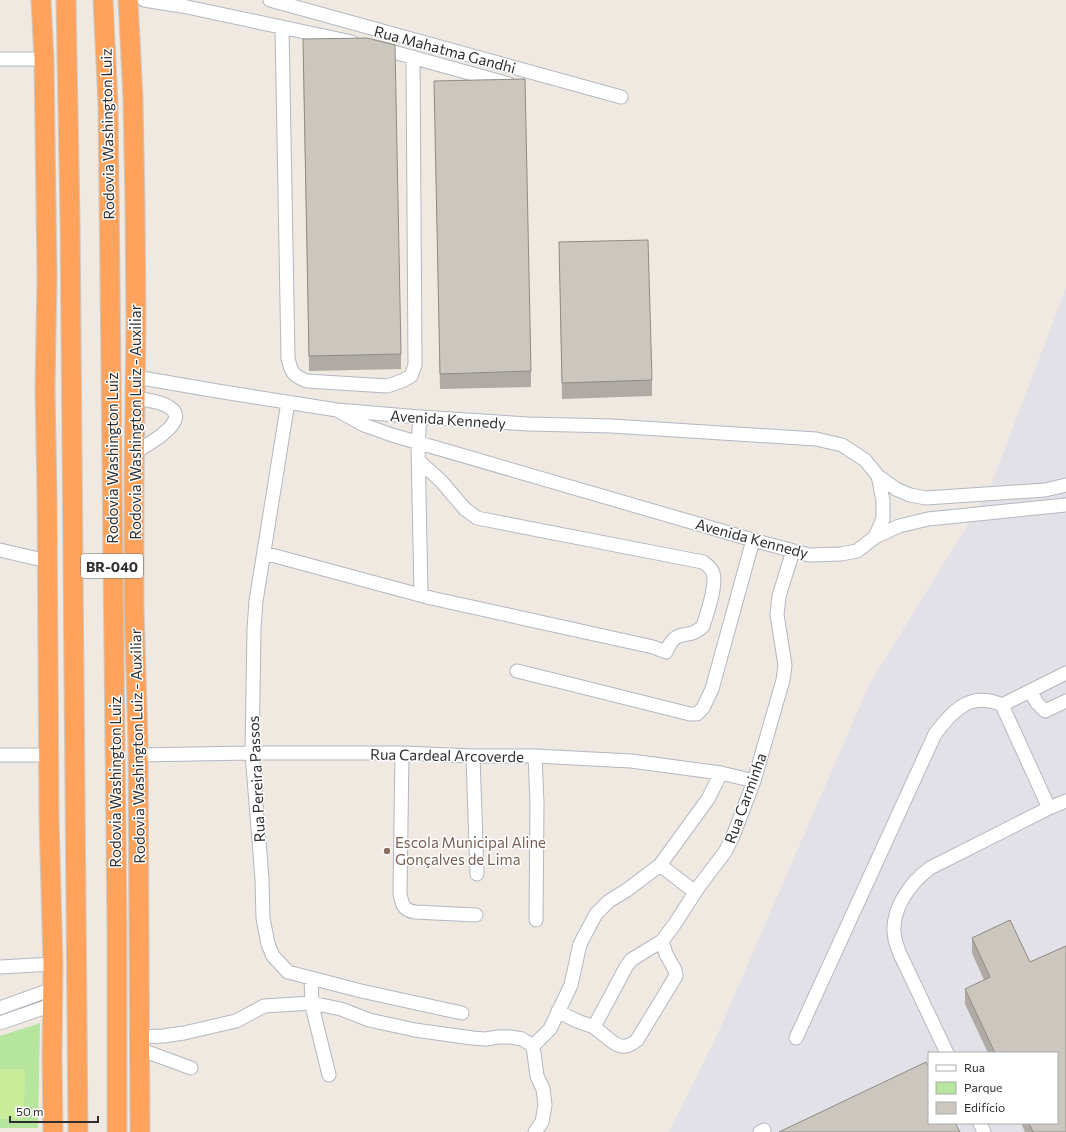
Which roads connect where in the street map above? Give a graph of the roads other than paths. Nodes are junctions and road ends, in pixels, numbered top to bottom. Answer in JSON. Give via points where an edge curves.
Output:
{"nodes":[{"id":1,"x":41,"y":0,"type":"edge"},
{"id":2,"x":66,"y":0,"type":"edge"},
{"id":3,"x":103,"y":0,"type":"edge"},
{"id":4,"x":128,"y":0,"type":"edge"},
{"id":5,"x":144,"y":0,"type":"edge"},
{"id":6,"x":270,"y":0,"type":"edge"},
{"id":7,"x":282,"y":28,"type":"junction"},
{"id":8,"x":413,"y":58,"type":"junction"},
{"id":9,"x":0,"y":59,"type":"edge"},
{"id":10,"x":44,"y":60,"type":"junction"},
{"id":11,"x":510,"y":84,"type":"edge"},
{"id":12,"x":621,"y":97,"type":"dead end"},
{"id":13,"x":136,"y":377,"type":"junction"},
{"id":14,"x":136,"y":398,"type":"junction"},
{"id":15,"x":288,"y":402,"type":"junction"},
{"id":16,"x":337,"y":410,"type":"junction"},
{"id":17,"x":420,"y":417,"type":"junction"},
{"id":18,"x":418,"y":443,"type":"junction"},
{"id":19,"x":134,"y":453,"type":"junction"},
{"id":20,"x":419,"y":462,"type":"junction"},
{"id":21,"x":878,"y":476,"type":"junction"},
{"id":22,"x":1066,"y":485,"type":"edge"},
{"id":23,"x":1066,"y":505,"type":"edge"},
{"id":24,"x":875,"y":537,"type":"junction"},
{"id":25,"x":753,"y":540,"type":"junction"},
{"id":26,"x":0,"y":550,"type":"edge"},
{"id":27,"x":793,"y":551,"type":"junction"},
{"id":28,"x":264,"y":553,"type":"junction"},
{"id":29,"x":47,"y":561,"type":"junction"},
{"id":30,"x":421,"y":595,"type":"junction"},
{"id":31,"x":134,"y":608,"type":"junction"},
{"id":32,"x":517,"y":672,"type":"dead end"},
{"id":33,"x":1066,"y":673,"type":"edge"},
{"id":34,"x":1030,"y":691,"type":"junction"},
{"id":35,"x":1066,"y":701,"type":"edge"},
{"id":36,"x":1002,"y":705,"type":"junction"},
{"id":37,"x":115,"y":741,"type":"junction"},
{"id":38,"x":252,"y":753,"type":"junction"},
{"id":39,"x":402,"y":753,"type":"junction"},
{"id":40,"x":0,"y":755,"type":"edge"},
{"id":41,"x":49,"y":755,"type":"junction"},
{"id":42,"x":137,"y":755,"type":"junction"},
{"id":43,"x":473,"y":756,"type":"junction"},
{"id":44,"x":535,"y":756,"type":"junction"},
{"id":45,"x":720,"y":773,"type":"junction"},
{"id":46,"x":754,"y":781,"type":"junction"},
{"id":47,"x":1066,"y":800,"type":"edge"},
{"id":48,"x":1048,"y":808,"type":"junction"},
{"id":49,"x":660,"y":864,"type":"junction"},
{"id":50,"x":477,"y":874,"type":"dead end"},
{"id":51,"x":695,"y":892,"type":"junction"},
{"id":52,"x":476,"y":915,"type":"dead end"},
{"id":53,"x":536,"y":920,"type":"dead end"},
{"id":54,"x":662,"y":941,"type":"junction"},
{"id":55,"x":53,"y":964,"type":"junction"},
{"id":56,"x":0,"y":968,"type":"edge"},
{"id":57,"x":311,"y":978,"type":"junction"},
{"id":58,"x":52,"y":997,"type":"junction"},
{"id":59,"x":311,"y":1003,"type":"junction"},
{"id":60,"x":0,"y":1008,"type":"edge"},
{"id":61,"x":558,"y":1011,"type":"junction"},
{"id":62,"x":462,"y":1013,"type":"dead end"},
{"id":63,"x":0,"y":1023,"type":"edge"},
{"id":64,"x":594,"y":1027,"type":"junction"},
{"id":65,"x":796,"y":1038,"type":"dead end"},
{"id":66,"x":139,"y":1043,"type":"junction"},
{"id":67,"x":533,"y":1046,"type":"junction"},
{"id":68,"x":947,"y":1052,"type":"edge"},
{"id":69,"x":191,"y":1068,"type":"dead end"},
{"id":70,"x":329,"y":1075,"type":"dead end"},
{"id":71,"x":541,"y":1130,"type":"edge"},
{"id":72,"x":53,"y":1132,"type":"edge"},
{"id":73,"x":78,"y":1132,"type":"edge"},
{"id":74,"x":117,"y":1132,"type":"edge"},
{"id":75,"x":140,"y":1132,"type":"edge"}],
"edges":[{"from":1,"to":10,"type":"highway"},
{"from":2,"to":73,"type":"highway","number":"BR-040","via":[[71,234]]},
{"from":3,"to":37,"type":"highway","name":"Rodovia Washington Luiz","number":"BR-040","via":[[108,104]]},
{"from":4,"to":13,"type":"highway","name":"Rodovia Washington Luiz - Auxiliar","via":[[134,98]]},
{"from":5,"to":7,"type":"street"},
{"from":6,"to":12,"type":"street","name":"Rua Mahatma Gandhi"},
{"from":7,"to":8,"type":"street","via":[[367,44]]},
{"from":7,"to":8,"type":"street","via":[[288,358],[294,374],[307,381],[387,386],[411,376],[415,365]]},
{"from":8,"to":11,"type":"street"},
{"from":9,"to":10,"type":"street"},
{"from":10,"to":29,"type":"highway"},
{"from":13,"to":14,"type":"highway","name":"Rodovia Washington Luiz - Auxiliar"},
{"from":13,"to":15,"type":"street","name":"Avenida Kennedy"},
{"from":14,"to":19,"type":"highway","name":"Rodovia Washington Luiz - Auxiliar"},
{"from":14,"to":19,"type":"street","via":[[165,405],[176,417],[172,426]]},
{"from":15,"to":16,"type":"street","name":"Avenida Kennedy"},
{"from":15,"to":28,"type":"street","name":"Rua Pereira Passos"},
{"from":16,"to":17,"type":"street","name":"Avenida Kennedy"},
{"from":16,"to":18,"type":"street","name":"Avenida Kennedy","via":[[364,425]]},
{"from":17,"to":18,"type":"street"},
{"from":17,"to":21,"type":"street","name":"Avenida Kennedy","via":[[816,439],[842,446],[865,460]]},
{"from":18,"to":20,"type":"street"},
{"from":18,"to":25,"type":"street","name":"Avenida Kennedy"},
{"from":19,"to":31,"type":"highway","name":"Rodovia Washington Luiz - Auxiliar"},
{"from":20,"to":30,"type":"street"},
{"from":20,"to":30,"type":"street","via":[[477,518],[703,562],[713,572],[714,582],[704,626],[694,633],[672,639],[666,652]]},
{"from":21,"to":22,"type":"street","via":[[910,496],[926,498],[1045,490]]},
{"from":21,"to":24,"type":"street","name":"Avenida Kennedy","via":[[883,500],[883,519]]},
{"from":23,"to":24,"type":"street","via":[[928,519],[899,526]]},
{"from":24,"to":27,"type":"street","name":"Avenida Kennedy","via":[[857,551],[841,554],[809,555]]},
{"from":25,"to":27,"type":"street","name":"Avenida Kennedy"},
{"from":25,"to":32,"type":"street","via":[[712,689],[703,708],[697,714]]},
{"from":26,"to":29,"type":"street"},
{"from":27,"to":46,"type":"street","name":"Rua Carminha","via":[[779,596],[777,615],[785,665],[783,680]]},
{"from":28,"to":30,"type":"street"},
{"from":28,"to":38,"type":"street","name":"Rua Pereira Passos","via":[[254,629]]},
{"from":29,"to":41,"type":"highway"},
{"from":31,"to":37,"type":"highway"},
{"from":31,"to":42,"type":"highway","name":"Rodovia Washington Luiz - Auxiliar"},
{"from":33,"to":34,"type":"street"},
{"from":34,"to":35,"type":"street","via":[[1045,711]]},
{"from":34,"to":36,"type":"street"},
{"from":36,"to":48,"type":"street"},
{"from":36,"to":65,"type":"street","via":[[979,699],[963,705],[947,718],[936,734]]},
{"from":37,"to":74,"type":"highway","name":"Rodovia Washington Luiz","number":"BR-040"},
{"from":38,"to":39,"type":"street","name":"Rua Cardeal Arcoverde"},
{"from":38,"to":42,"type":"street","name":"Rua Cardeal Arcoverde"},
{"from":38,"to":57,"type":"street","name":"Rua Pereira Passos","via":[[263,918],[268,944],[273,956],[288,972]]},
{"from":39,"to":43,"type":"street","name":"Rua Cardeal Arcoverde"},
{"from":39,"to":52,"type":"street","via":[[401,902],[408,911]]},
{"from":40,"to":41,"type":"street"},
{"from":41,"to":55,"type":"highway"},
{"from":42,"to":66,"type":"highway","name":"Rodovia Washington Luiz - Auxiliar"},
{"from":43,"to":44,"type":"street","name":"Rua Cardeal Arcoverde"},
{"from":43,"to":50,"type":"street"},
{"from":44,"to":45,"type":"street","name":"Rua Cardeal Arcoverde","via":[[631,761]]},
{"from":44,"to":53,"type":"street"},
{"from":45,"to":46,"type":"street","name":"Rua Cardeal Arcoverde"},
{"from":45,"to":49,"type":"street","via":[[708,799]]},
{"from":46,"to":51,"type":"street","name":"Rua Carminha","via":[[725,852]]},
{"from":47,"to":48,"type":"street"},
{"from":48,"to":68,"type":"street","via":[[930,868],[906,893],[898,908],[894,937],[896,943]]},
{"from":49,"to":51,"type":"street"},
{"from":49,"to":61,"type":"street","via":[[609,901],[596,914],[580,944],[570,985]]},
{"from":51,"to":54,"type":"street","name":"Rua Carminha"},
{"from":54,"to":64,"type":"street","name":"Rua Carminha","via":[[631,960]]},
{"from":54,"to":64,"type":"street","via":[[676,976],[637,1040],[627,1046],[621,1046],[607,1039]]},
{"from":55,"to":56,"type":"street"},
{"from":55,"to":58,"type":"highway"},
{"from":57,"to":59,"type":"street"},
{"from":57,"to":62,"type":"street","name":"Rua Pereira Passos"},
{"from":58,"to":60,"type":"street"},
{"from":58,"to":63,"type":"street"},
{"from":58,"to":72,"type":"highway"},
{"from":59,"to":66,"type":"street","via":[[264,1006],[236,1021]]},
{"from":59,"to":67,"type":"street","via":[[341,1008],[368,1020],[415,1030],[479,1039],[511,1037],[522,1039]]},
{"from":59,"to":70,"type":"street"},
{"from":61,"to":64,"type":"street"},
{"from":61,"to":67,"type":"street","via":[[550,1029]]},
{"from":66,"to":69,"type":"street"},
{"from":66,"to":75,"type":"highway","name":"Rodovia Washington Luiz - Auxiliar"},
{"from":67,"to":71,"type":"street","via":[[537,1076],[544,1089],[545,1105]]}]}
